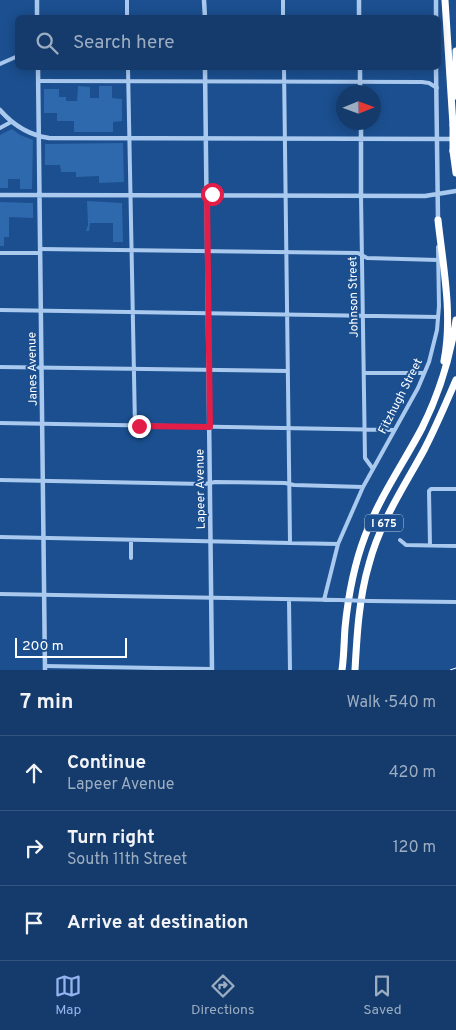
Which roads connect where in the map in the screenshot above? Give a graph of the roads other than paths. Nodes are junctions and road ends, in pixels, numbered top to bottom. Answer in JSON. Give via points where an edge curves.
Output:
{"nodes":[{"id":1,"x":37,"y":0,"type":"edge"},
{"id":2,"x":127,"y":0,"type":"edge"},
{"id":3,"x":204,"y":0,"type":"edge"},
{"id":4,"x":283,"y":0,"type":"edge"},
{"id":5,"x":359,"y":0,"type":"edge"},
{"id":6,"x":436,"y":0,"type":"edge"},
{"id":7,"x":445,"y":0,"type":"edge"},
{"id":8,"x":37,"y":15,"type":"edge"},
{"id":9,"x":128,"y":15,"type":"edge"},
{"id":10,"x":204,"y":15,"type":"edge"},
{"id":11,"x":284,"y":15,"type":"edge"},
{"id":12,"x":359,"y":15,"type":"edge"},
{"id":13,"x":436,"y":15,"type":"edge"},
{"id":14,"x":456,"y":51,"type":"edge"},
{"id":15,"x":15,"y":57,"type":"edge"},
{"id":16,"x":0,"y":64,"type":"edge"},
{"id":17,"x":38,"y":70,"type":"edge"},
{"id":18,"x":128,"y":70,"type":"edge"},
{"id":19,"x":205,"y":70,"type":"edge"},
{"id":20,"x":284,"y":70,"type":"edge"},
{"id":21,"x":360,"y":70,"type":"edge"},
{"id":22,"x":436,"y":70,"type":"edge"},
{"id":23,"x":38,"y":81,"type":"junction"},
{"id":24,"x":129,"y":81,"type":"junction"},
{"id":25,"x":205,"y":81,"type":"junction"},
{"id":26,"x":284,"y":81,"type":"junction"},
{"id":27,"x":360,"y":81,"type":"junction"},
{"id":28,"x":360,"y":85,"type":"edge"},
{"id":29,"x":437,"y":88,"type":"junction"},
{"id":30,"x":456,"y":96,"type":"edge"},
{"id":31,"x":0,"y":110,"type":"edge"},
{"id":32,"x":12,"y":122,"type":"junction"},
{"id":33,"x":0,"y":128,"type":"edge"},
{"id":34,"x":361,"y":130,"type":"edge"},
{"id":35,"x":38,"y":136,"type":"junction"},
{"id":36,"x":129,"y":138,"type":"junction"},
{"id":37,"x":206,"y":138,"type":"junction"},
{"id":38,"x":285,"y":138,"type":"junction"},
{"id":39,"x":361,"y":138,"type":"junction"},
{"id":40,"x":437,"y":139,"type":"junction"},
{"id":41,"x":456,"y":139,"type":"edge"},
{"id":42,"x":456,"y":172,"type":"edge"},
{"id":43,"x":456,"y":191,"type":"edge"},
{"id":44,"x":130,"y":194,"type":"junction"},
{"id":45,"x":207,"y":194,"type":"junction"},
{"id":46,"x":0,"y":195,"type":"edge"},
{"id":47,"x":39,"y":195,"type":"junction"},
{"id":48,"x":286,"y":195,"type":"junction"},
{"id":49,"x":362,"y":195,"type":"junction"},
{"id":50,"x":438,"y":195,"type":"junction"},
{"id":51,"x":438,"y":220,"type":"junction"},
{"id":52,"x":131,"y":250,"type":"junction"},
{"id":53,"x":40,"y":251,"type":"junction"},
{"id":54,"x":0,"y":252,"type":"edge"},
{"id":55,"x":208,"y":252,"type":"junction"},
{"id":56,"x":286,"y":252,"type":"junction"},
{"id":57,"x":362,"y":255,"type":"junction"},
{"id":58,"x":438,"y":260,"type":"junction"},
{"id":59,"x":0,"y":310,"type":"edge"},
{"id":60,"x":41,"y":311,"type":"junction"},
{"id":61,"x":133,"y":312,"type":"junction"},
{"id":62,"x":208,"y":313,"type":"junction"},
{"id":63,"x":287,"y":314,"type":"junction"},
{"id":64,"x":363,"y":315,"type":"junction"},
{"id":65,"x":438,"y":317,"type":"junction"},
{"id":66,"x":456,"y":320,"type":"edge"},
{"id":67,"x":0,"y":367,"type":"edge"},
{"id":68,"x":42,"y":367,"type":"junction"},
{"id":69,"x":134,"y":369,"type":"junction"},
{"id":70,"x":209,"y":371,"type":"junction"},
{"id":71,"x":288,"y":371,"type":"junction"},
{"id":72,"x":364,"y":373,"type":"junction"},
{"id":73,"x":424,"y":373,"type":"junction"},
{"id":74,"x":456,"y":375,"type":"edge"},
{"id":75,"x":456,"y":380,"type":"edge"},
{"id":76,"x":452,"y":389,"type":"junction"},
{"id":77,"x":436,"y":396,"type":"junction"},
{"id":78,"x":0,"y":423,"type":"edge"},
{"id":79,"x":42,"y":424,"type":"junction"},
{"id":80,"x":135,"y":426,"type":"junction"},
{"id":81,"x":210,"y":427,"type":"junction"},
{"id":82,"x":289,"y":428,"type":"junction"},
{"id":83,"x":365,"y":430,"type":"junction"},
{"id":84,"x":394,"y":430,"type":"junction"},
{"id":85,"x":373,"y":469,"type":"junction"},
{"id":86,"x":0,"y":480,"type":"edge"},
{"id":87,"x":43,"y":482,"type":"junction"},
{"id":88,"x":210,"y":482,"type":"junction"},
{"id":89,"x":290,"y":484,"type":"junction"},
{"id":90,"x":363,"y":487,"type":"junction"},
{"id":91,"x":456,"y":489,"type":"edge"},
{"id":92,"x":0,"y":537,"type":"edge"},
{"id":93,"x":43,"y":538,"type":"junction"},
{"id":94,"x":132,"y":540,"type":"junction"},
{"id":95,"x":400,"y":540,"type":"dead end"},
{"id":96,"x":211,"y":541,"type":"junction"},
{"id":97,"x":290,"y":542,"type":"junction"},
{"id":98,"x":338,"y":544,"type":"junction"},
{"id":99,"x":430,"y":545,"type":"junction"},
{"id":100,"x":456,"y":546,"type":"edge"},
{"id":101,"x":131,"y":558,"type":"dead end"},
{"id":102,"x":0,"y":594,"type":"edge"},
{"id":103,"x":44,"y":595,"type":"junction"},
{"id":104,"x":212,"y":598,"type":"junction"},
{"id":105,"x":289,"y":600,"type":"junction"},
{"id":106,"x":324,"y":600,"type":"junction"},
{"id":107,"x":456,"y":602,"type":"edge"},
{"id":108,"x":45,"y":668,"type":"edge"},
{"id":109,"x":212,"y":670,"type":"edge"},
{"id":110,"x":290,"y":670,"type":"edge"},
{"id":111,"x":342,"y":670,"type":"edge"},
{"id":112,"x":356,"y":670,"type":"edge"}],
"edges":[{"from":1,"to":8,"type":"street"},
{"from":2,"to":9,"type":"street"},
{"from":3,"to":10,"type":"street"},
{"from":4,"to":11,"type":"street"},
{"from":5,"to":12,"type":"street"},
{"from":6,"to":13,"type":"street"},
{"from":7,"to":42,"type":"highway","bridge":true},
{"from":14,"to":30,"type":"highway"},
{"from":15,"to":16,"type":"street"},
{"from":17,"to":23,"type":"street","name":"Janes Avenue"},
{"from":18,"to":24,"type":"street"},
{"from":19,"to":25,"type":"street","name":"Lapeer Avenue"},
{"from":20,"to":26,"type":"street"},
{"from":21,"to":27,"type":"street"},
{"from":22,"to":29,"type":"street","name":"Fitzhugh Street"},
{"from":23,"to":24,"type":"street"},
{"from":23,"to":35,"type":"street","name":"Janes Avenue"},
{"from":24,"to":25,"type":"street"},
{"from":24,"to":36,"type":"street"},
{"from":25,"to":26,"type":"street"},
{"from":25,"to":37,"type":"street","name":"Lapeer Avenue"},
{"from":26,"to":27,"type":"street"},
{"from":26,"to":38,"type":"street"},
{"from":27,"to":28,"type":"street"},
{"from":27,"to":29,"type":"street","via":[[429,83]]},
{"from":29,"to":40,"type":"street","name":"Fitzhugh Street"},
{"from":31,"to":32,"type":"street"},
{"from":32,"to":33,"type":"street"},
{"from":32,"to":35,"type":"street"},
{"from":34,"to":39,"type":"street","name":"Johnson Street"},
{"from":35,"to":36,"type":"street"},
{"from":35,"to":47,"type":"street","name":"Janes Avenue"},
{"from":36,"to":37,"type":"street"},
{"from":36,"to":44,"type":"street"},
{"from":37,"to":38,"type":"street"},
{"from":37,"to":45,"type":"street","name":"Lapeer Avenue"},
{"from":38,"to":39,"type":"street"},
{"from":38,"to":48,"type":"street"},
{"from":39,"to":40,"type":"street"},
{"from":39,"to":49,"type":"street","name":"Johnson Street"},
{"from":40,"to":41,"type":"street"},
{"from":40,"to":50,"type":"street","name":"Fitzhugh Street"},
{"from":43,"to":50,"type":"street"},
{"from":44,"to":45,"type":"street"},
{"from":44,"to":47,"type":"street"},
{"from":44,"to":52,"type":"street"},
{"from":45,"to":48,"type":"street"},
{"from":45,"to":55,"type":"street","name":"Lapeer Avenue"},
{"from":46,"to":47,"type":"street"},
{"from":47,"to":53,"type":"street","name":"Janes Avenue"},
{"from":48,"to":49,"type":"street"},
{"from":48,"to":56,"type":"street"},
{"from":49,"to":50,"type":"street"},
{"from":49,"to":57,"type":"street","name":"Johnson Street"},
{"from":50,"to":51,"type":"street","name":"Fitzhugh Street"},
{"from":51,"to":58,"type":"street","name":"Fitzhugh Street"},
{"from":51,"to":77,"type":"highway","via":[[448,330]]},
{"from":52,"to":53,"type":"street"},
{"from":52,"to":55,"type":"street"},
{"from":52,"to":61,"type":"street"},
{"from":53,"to":54,"type":"street"},
{"from":53,"to":60,"type":"street","name":"Janes Avenue"},
{"from":55,"to":56,"type":"street"},
{"from":55,"to":62,"type":"street","name":"Lapeer Avenue"},
{"from":56,"to":57,"type":"street"},
{"from":56,"to":63,"type":"street"},
{"from":57,"to":58,"type":"street","via":[[367,258]]},
{"from":57,"to":64,"type":"street","name":"Johnson Street"},
{"from":58,"to":65,"type":"street","name":"Fitzhugh Street"},
{"from":59,"to":60,"type":"street"},
{"from":60,"to":61,"type":"street"},
{"from":60,"to":68,"type":"street","name":"Janes Avenue"},
{"from":61,"to":62,"type":"street"},
{"from":61,"to":69,"type":"street"},
{"from":62,"to":63,"type":"street"},
{"from":62,"to":70,"type":"street","name":"Lapeer Avenue"},
{"from":63,"to":64,"type":"street"},
{"from":63,"to":71,"type":"street"},
{"from":64,"to":65,"type":"street"},
{"from":64,"to":72,"type":"street","name":"Johnson Street"},
{"from":65,"to":73,"type":"street","name":"Fitzhugh Street","via":[[434,347]]},
{"from":66,"to":77,"type":"highway","number":"I 675","via":[[448,361]]},
{"from":67,"to":68,"type":"street"},
{"from":68,"to":69,"type":"street"},
{"from":68,"to":79,"type":"street","name":"Janes Avenue"},
{"from":69,"to":70,"type":"street"},
{"from":69,"to":80,"type":"street"},
{"from":70,"to":71,"type":"street"},
{"from":70,"to":81,"type":"street","name":"Lapeer Avenue"},
{"from":71,"to":82,"type":"street"},
{"from":72,"to":73,"type":"street"},
{"from":72,"to":83,"type":"street","name":"Johnson Street"},
{"from":73,"to":84,"type":"street","name":"Fitzhugh Street"},
{"from":74,"to":76,"type":"highway","number":"I 675"},
{"from":75,"to":76,"type":"highway"},
{"from":76,"to":112,"type":"highway","number":"I 675","via":[[434,431],[391,508],[369,562],[359,615]]},
{"from":77,"to":111,"type":"highway","number":"I 675","via":[[363,541],[352,576]]},
{"from":78,"to":79,"type":"street"},
{"from":79,"to":80,"type":"street"},
{"from":79,"to":87,"type":"street","name":"Janes Avenue"},
{"from":80,"to":81,"type":"street"},
{"from":81,"to":82,"type":"street"},
{"from":81,"to":88,"type":"street","name":"Lapeer Avenue"},
{"from":82,"to":83,"type":"street"},
{"from":82,"to":89,"type":"street"},
{"from":83,"to":84,"type":"street"},
{"from":83,"to":85,"type":"street","name":"Johnson Street","via":[[365,458]]},
{"from":84,"to":85,"type":"street","name":"Fitzhugh Street"},
{"from":85,"to":90,"type":"street","name":"Fitzhugh Street"},
{"from":86,"to":87,"type":"street"},
{"from":87,"to":88,"type":"street"},
{"from":87,"to":93,"type":"street","name":"Janes Avenue"},
{"from":88,"to":89,"type":"street"},
{"from":88,"to":96,"type":"street","name":"Lapeer Avenue"},
{"from":89,"to":90,"type":"street"},
{"from":89,"to":97,"type":"street"},
{"from":90,"to":98,"type":"street","name":"Fitzhugh Street"},
{"from":91,"to":99,"type":"street","via":[[430,490]]},
{"from":92,"to":93,"type":"street"},
{"from":93,"to":94,"type":"street"},
{"from":93,"to":103,"type":"street","name":"Janes Avenue"},
{"from":94,"to":96,"type":"street"},
{"from":94,"to":101,"type":"street"},
{"from":95,"to":99,"type":"street","via":[[406,545]]},
{"from":96,"to":97,"type":"street"},
{"from":96,"to":104,"type":"street","name":"Lapeer Avenue"},
{"from":97,"to":98,"type":"street"},
{"from":98,"to":106,"type":"street","name":"Fitzhugh Street"},
{"from":99,"to":100,"type":"street"},
{"from":102,"to":103,"type":"street"},
{"from":103,"to":104,"type":"street"},
{"from":103,"to":108,"type":"street","name":"Janes Avenue"},
{"from":104,"to":105,"type":"street"},
{"from":104,"to":109,"type":"street","name":"Lapeer Avenue"},
{"from":105,"to":106,"type":"street"},
{"from":105,"to":110,"type":"street"},
{"from":106,"to":107,"type":"street","bridge":true},
{"from":108,"to":109,"type":"street"}]}
